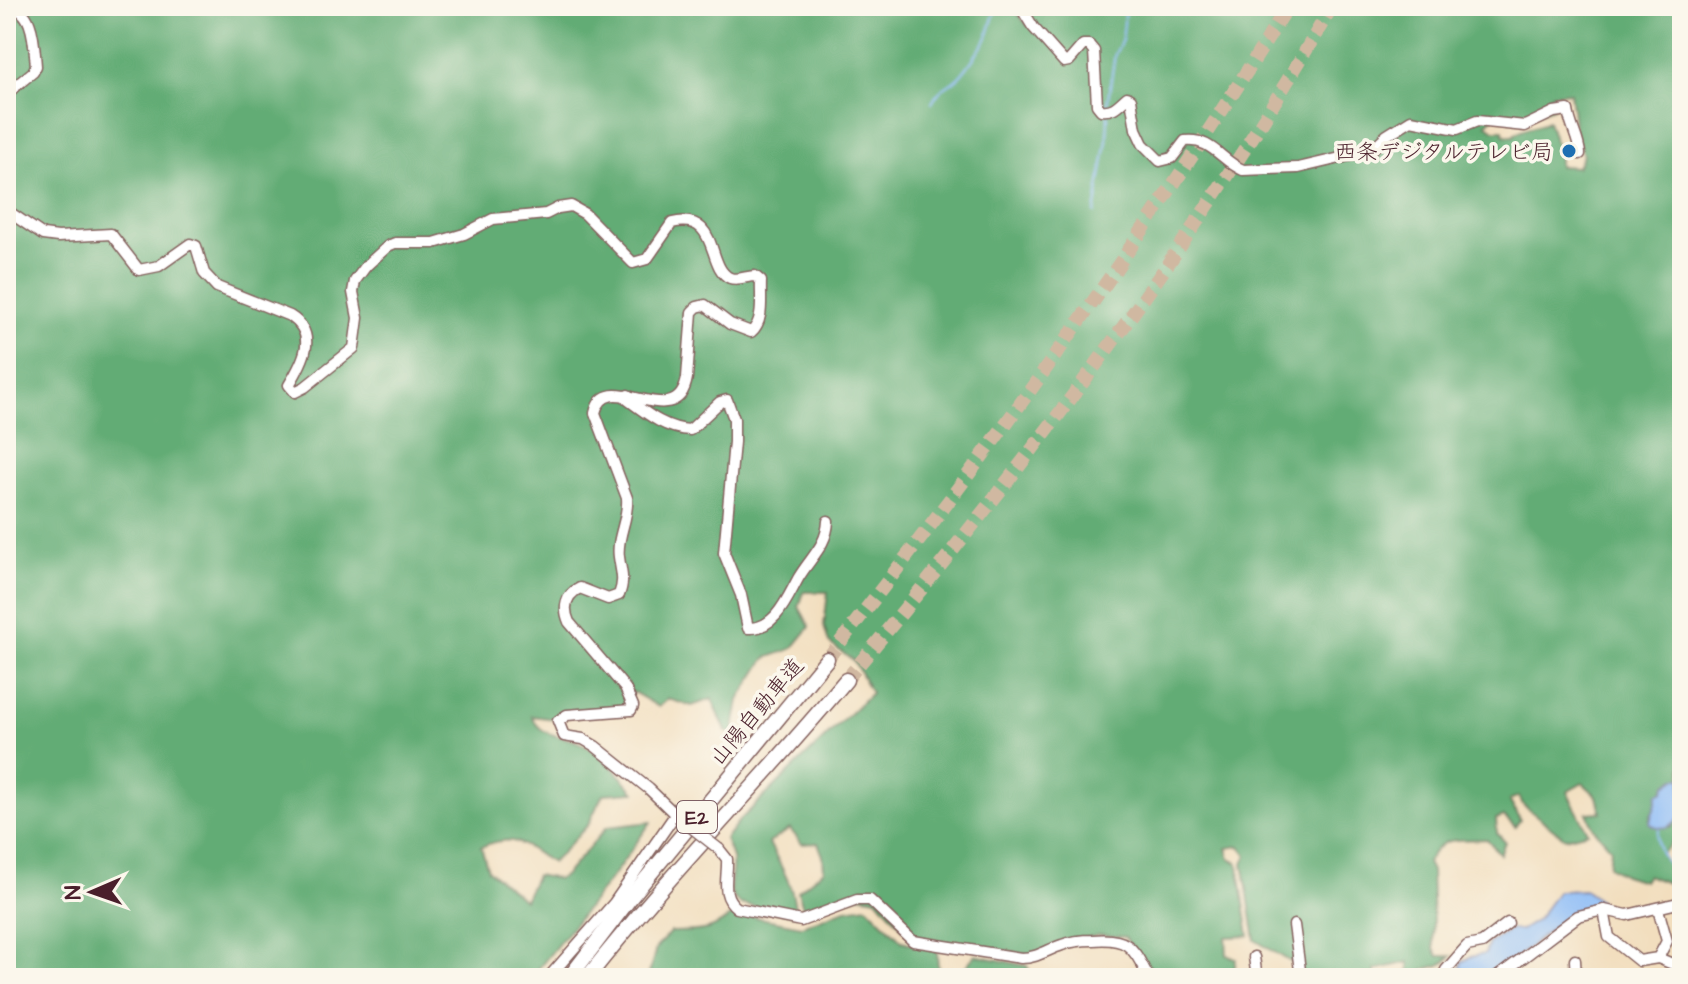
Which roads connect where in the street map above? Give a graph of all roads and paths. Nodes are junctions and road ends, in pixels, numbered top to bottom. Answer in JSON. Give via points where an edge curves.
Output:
{"nodes":[{"id":1,"x":1020,"y":6,"type":"edge"},
{"id":2,"x":6,"y":8,"type":"edge"},
{"id":3,"x":6,"y":94,"type":"edge"},
{"id":4,"x":1580,"y":154,"type":"dead end"},
{"id":5,"x":6,"y":210,"type":"edge"},
{"id":6,"x":628,"y":395,"type":"junction"},
{"id":7,"x":828,"y":521,"type":"dead end"},
{"id":8,"x":827,"y":659,"type":"tunnel mouth"},
{"id":9,"x":846,"y":680,"type":"tunnel mouth"},
{"id":10,"x":677,"y":816,"type":"junction"},
{"id":11,"x":1682,"y":902,"type":"edge"},
{"id":12,"x":1658,"y":909,"type":"junction"},
{"id":13,"x":1604,"y":910,"type":"junction"},
{"id":14,"x":1508,"y":923,"type":"dead end"},
{"id":15,"x":1294,"y":925,"type":"dead end"},
{"id":16,"x":1254,"y":957,"type":"dead end"},
{"id":17,"x":1658,"y":958,"type":"junction"},
{"id":18,"x":1575,"y":960,"type":"dead end"},
{"id":19,"x":1682,"y":971,"type":"edge"},
{"id":20,"x":548,"y":978,"type":"edge"},
{"id":21,"x":569,"y":978,"type":"edge"},
{"id":22,"x":587,"y":978,"type":"edge"},
{"id":23,"x":1149,"y":978,"type":"edge"},
{"id":24,"x":1257,"y":978,"type":"edge"},
{"id":25,"x":1301,"y":978,"type":"edge"},
{"id":26,"x":1448,"y":978,"type":"edge"},
{"id":27,"x":1498,"y":978,"type":"edge"},
{"id":28,"x":1576,"y":978,"type":"edge"},
{"id":29,"x":1669,"y":978,"type":"edge"},
{"id":30,"x":1676,"y":978,"type":"edge"}],
"edges":[{"from":1,"to":4,"type":"street","via":[[1064,62],[1089,45],[1094,51],[1097,105],[1113,110],[1131,99],[1143,144],[1160,161],[1172,158],[1192,140],[1243,170],[1298,168],[1370,151],[1411,120],[1457,129],[1477,121],[1525,126],[1568,110]]},
{"from":2,"to":3,"type":"street","via":[[16,6],[29,19],[36,66]]},
{"from":5,"to":6,"type":"street","via":[[43,235],[111,234],[139,270],[159,266],[190,244],[196,246],[204,273],[217,287],[300,322],[306,334],[303,362],[289,385],[295,392],[354,348],[355,281],[395,243],[434,243],[493,219],[571,206],[633,263],[647,259],[672,223],[697,226],[710,240],[723,273],[761,281],[758,326],[744,331],[705,305],[697,307],[692,312],[685,388],[678,399],[668,404]]},
{"from":6,"to":7,"type":"street","via":[[649,415],[682,430],[690,430],[727,400],[734,442],[724,553],[748,628],[767,624],[786,602],[816,557]]},
{"from":6,"to":10,"type":"street","via":[[602,398],[595,413],[627,498],[619,557],[624,581],[619,595],[608,599],[580,588],[566,600],[565,612],[625,688],[633,706],[558,721],[564,736],[595,746]]},
{"from":8,"to":21,"type":"highway","name":"山陽自動車道","number":"E2"},
{"from":9,"to":22,"type":"highway","number":"E2"},
{"from":10,"to":20,"type":"street","via":[[614,903]]},
{"from":10,"to":23,"type":"street","bridge":true,"via":[[727,859],[725,893],[737,908],[801,921],[870,900],[913,941],[1021,958],[1064,943],[1115,939],[1135,952]]},
{"from":11,"to":12,"type":"street"},
{"from":12,"to":13,"type":"street","via":[[1627,915]]},
{"from":12,"to":17,"type":"street","via":[[1667,941]]},
{"from":13,"to":17,"type":"street","via":[[1609,937],[1639,961]]},
{"from":13,"to":27,"type":"street","via":[[1578,916]]},
{"from":14,"to":26,"type":"street","via":[[1482,943],[1467,946],[1446,970]]},
{"from":15,"to":25,"type":"street"},
{"from":16,"to":24,"type":"street"},
{"from":17,"to":19,"type":"street"},
{"from":18,"to":28,"type":"street"},
{"from":29,"to":30,"type":"street"}]}
